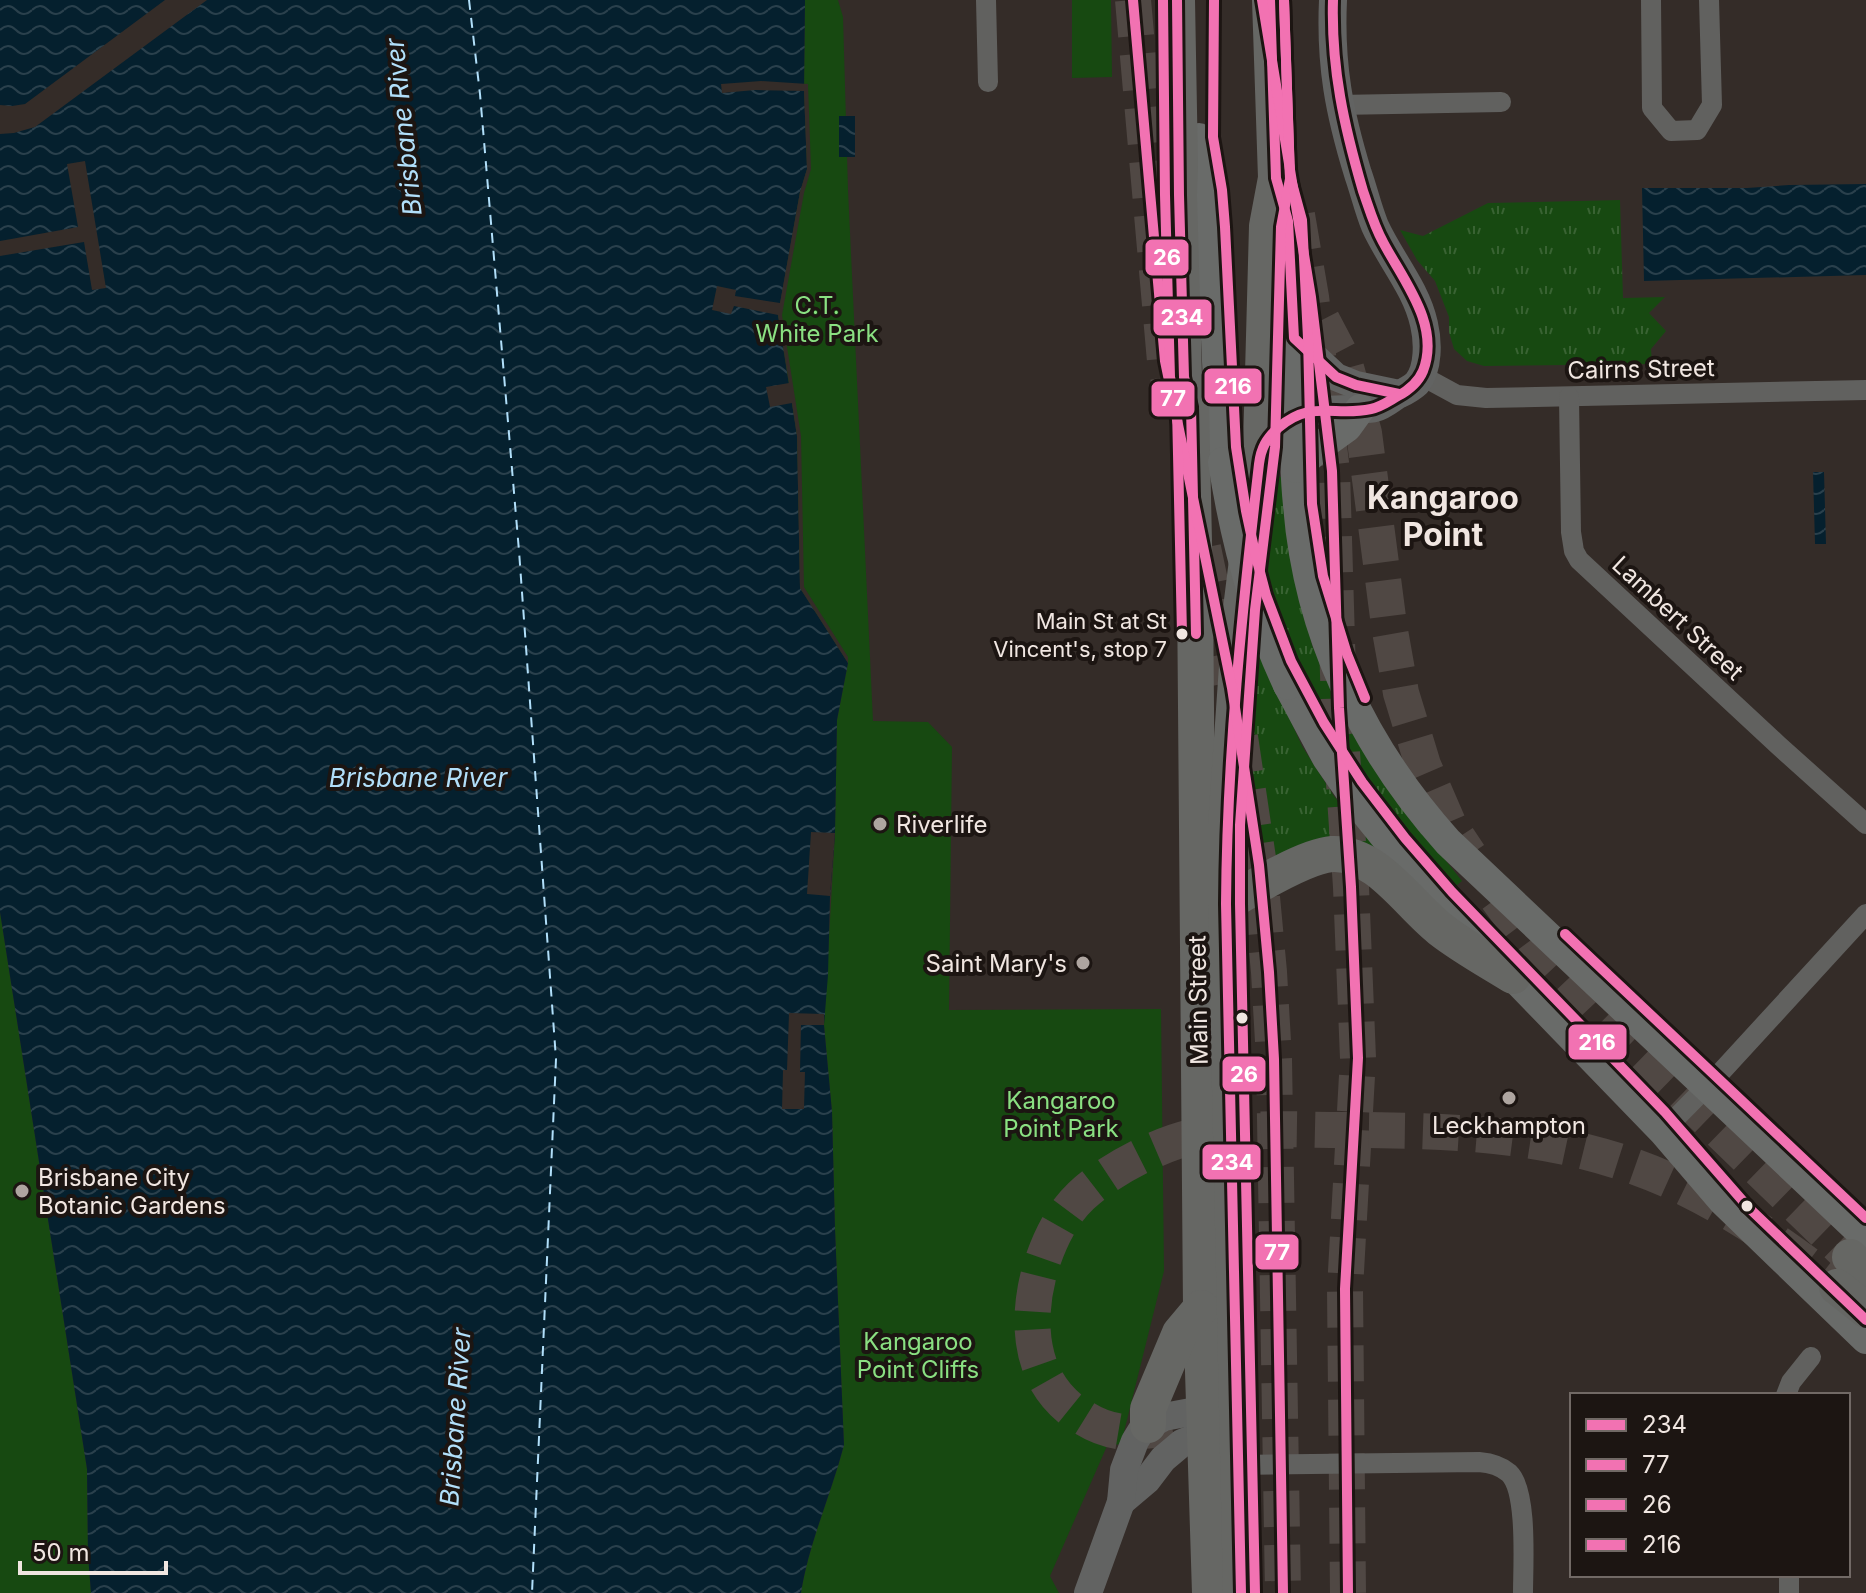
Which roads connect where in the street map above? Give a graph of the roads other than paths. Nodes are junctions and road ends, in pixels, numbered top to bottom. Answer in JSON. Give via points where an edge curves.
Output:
{"nodes":[{"id":1,"x":986,"y":0,"type":"edge"},
{"id":2,"x":1177,"y":0,"type":"edge"},
{"id":3,"x":1200,"y":0,"type":"edge"},
{"id":4,"x":1270,"y":0,"type":"edge"},
{"id":5,"x":1333,"y":0,"type":"edge"},
{"id":6,"x":1651,"y":0,"type":"edge"},
{"id":7,"x":1709,"y":0,"type":"edge"},
{"id":8,"x":988,"y":82,"type":"dead end"},
{"id":9,"x":1501,"y":102,"type":"dead end"},
{"id":10,"x":1339,"y":105,"type":"junction"},
{"id":11,"x":1199,"y":138,"type":"junction"},
{"id":12,"x":1276,"y":178,"type":"junction"},
{"id":13,"x":1294,"y":338,"type":"junction"},
{"id":14,"x":1422,"y":376,"type":"junction"},
{"id":15,"x":1866,"y":390,"type":"edge"},
{"id":16,"x":1399,"y":394,"type":"junction"},
{"id":17,"x":1569,"y":397,"type":"junction"},
{"id":18,"x":1191,"y":407,"type":"junction"},
{"id":19,"x":1360,"y":409,"type":"junction"},
{"id":20,"x":1295,"y":417,"type":"junction"},
{"id":21,"x":1261,"y":447,"type":"junction"},
{"id":22,"x":1296,"y":468,"type":"junction"},
{"id":23,"x":1866,"y":824,"type":"edge"},
{"id":24,"x":1226,"y":904,"type":"junction"},
{"id":25,"x":1866,"y":914,"type":"edge"},
{"id":26,"x":1513,"y":976,"type":"junction"},
{"id":27,"x":1706,"y":1087,"type":"junction"},
{"id":28,"x":1663,"y":1131,"type":"junction"},
{"id":29,"x":1855,"y":1264,"type":"edge"},
{"id":30,"x":1201,"y":1308,"type":"junction"},
{"id":31,"x":1866,"y":1310,"type":"edge"},
{"id":32,"x":1866,"y":1339,"type":"edge"},
{"id":33,"x":1811,"y":1357,"type":"dead end"},
{"id":34,"x":1787,"y":1393,"type":"edge"},
{"id":35,"x":1220,"y":1418,"type":"junction"},
{"id":36,"x":1148,"y":1425,"type":"junction"},
{"id":37,"x":1238,"y":1465,"type":"junction"},
{"id":38,"x":1121,"y":1502,"type":"junction"},
{"id":39,"x":1088,"y":1593,"type":"edge"},
{"id":40,"x":1210,"y":1593,"type":"edge"},
{"id":41,"x":1241,"y":1593,"type":"edge"},
{"id":42,"x":1523,"y":1593,"type":"edge"}],
"edges":[{"from":1,"to":8,"type":"street"},
{"from":2,"to":18,"type":"highway","name":"Main Street","via":[[1184,377]]},
{"from":3,"to":11,"type":"highway","name":"Main Street"},
{"from":4,"to":12,"type":"highway","name":"Main Street"},
{"from":5,"to":10,"type":"street"},
{"from":6,"to":7,"type":"street","via":[[1652,108],[1671,131],[1697,130],[1712,105]]},
{"from":9,"to":10,"type":"street"},
{"from":10,"to":14,"type":"street","via":[[1375,224],[1422,316]]},
{"from":11,"to":18,"type":"highway","name":"Main Street","via":[[1192,199],[1197,377]]},
{"from":11,"to":26,"type":"main road","bridge":true,"via":[[1210,216],[1223,462],[1253,600],[1274,657],[1327,758],[1361,807]]},
{"from":12,"to":13,"type":"main road","via":[[1288,221]]},
{"from":12,"to":21,"type":"highway","name":"Main Street","via":[[1267,226]]},
{"from":13,"to":16,"type":"street","via":[[1336,377]]},
{"from":13,"to":20,"type":"main road"},
{"from":14,"to":16,"type":"street"},
{"from":14,"to":17,"type":"street","name":"Cairns Street","via":[[1469,397]]},
{"from":15,"to":17,"type":"street","name":"Cairns Street"},
{"from":16,"to":19,"type":"street","via":[[1377,408]]},
{"from":17,"to":23,"type":"street","name":"Lambert Street","via":[[1571,532],[1579,560]]},
{"from":18,"to":30,"type":"highway","name":"Main Street"},
{"from":19,"to":20,"type":"street","via":[[1316,410]]},
{"from":19,"to":22,"type":"main road","via":[[1347,427]]},
{"from":20,"to":21,"type":"street"},
{"from":20,"to":22,"type":"main road"},
{"from":21,"to":24,"type":"highway","name":"Main Street","via":[[1241,609],[1226,825]]},
{"from":22,"to":27,"type":"main road","via":[[1303,544],[1322,623],[1352,703],[1387,765],[1448,842]]},
{"from":24,"to":26,"type":"highway","via":[[1305,862],[1345,855],[1367,863],[1441,930]]},
{"from":24,"to":35,"type":"highway","name":"Main Street"},
{"from":25,"to":27,"type":"street"},
{"from":26,"to":28,"type":"main road"},
{"from":27,"to":28,"type":"street"},
{"from":27,"to":29,"type":"main road"},
{"from":28,"to":32,"type":"main road","via":[[1723,1201]]},
{"from":29,"to":31,"type":"highway"},
{"from":30,"to":35,"type":"highway","name":"Main Street"},
{"from":30,"to":36,"type":"highway","via":[[1180,1333],[1148,1409]]},
{"from":33,"to":34,"type":"street"},
{"from":35,"to":36,"type":"street","via":[[1164,1417]]},
{"from":35,"to":37,"type":"highway","name":"Main Street"},
{"from":35,"to":38,"type":"street","via":[[1173,1450]]},
{"from":35,"to":40,"type":"highway","name":"Main Street"},
{"from":36,"to":38,"type":"street","via":[[1124,1470]]},
{"from":37,"to":41,"type":"highway","name":"Main Street"},
{"from":37,"to":42,"type":"street","via":[[1496,1464],[1510,1474],[1521,1505]]},
{"from":38,"to":39,"type":"street"}]}
